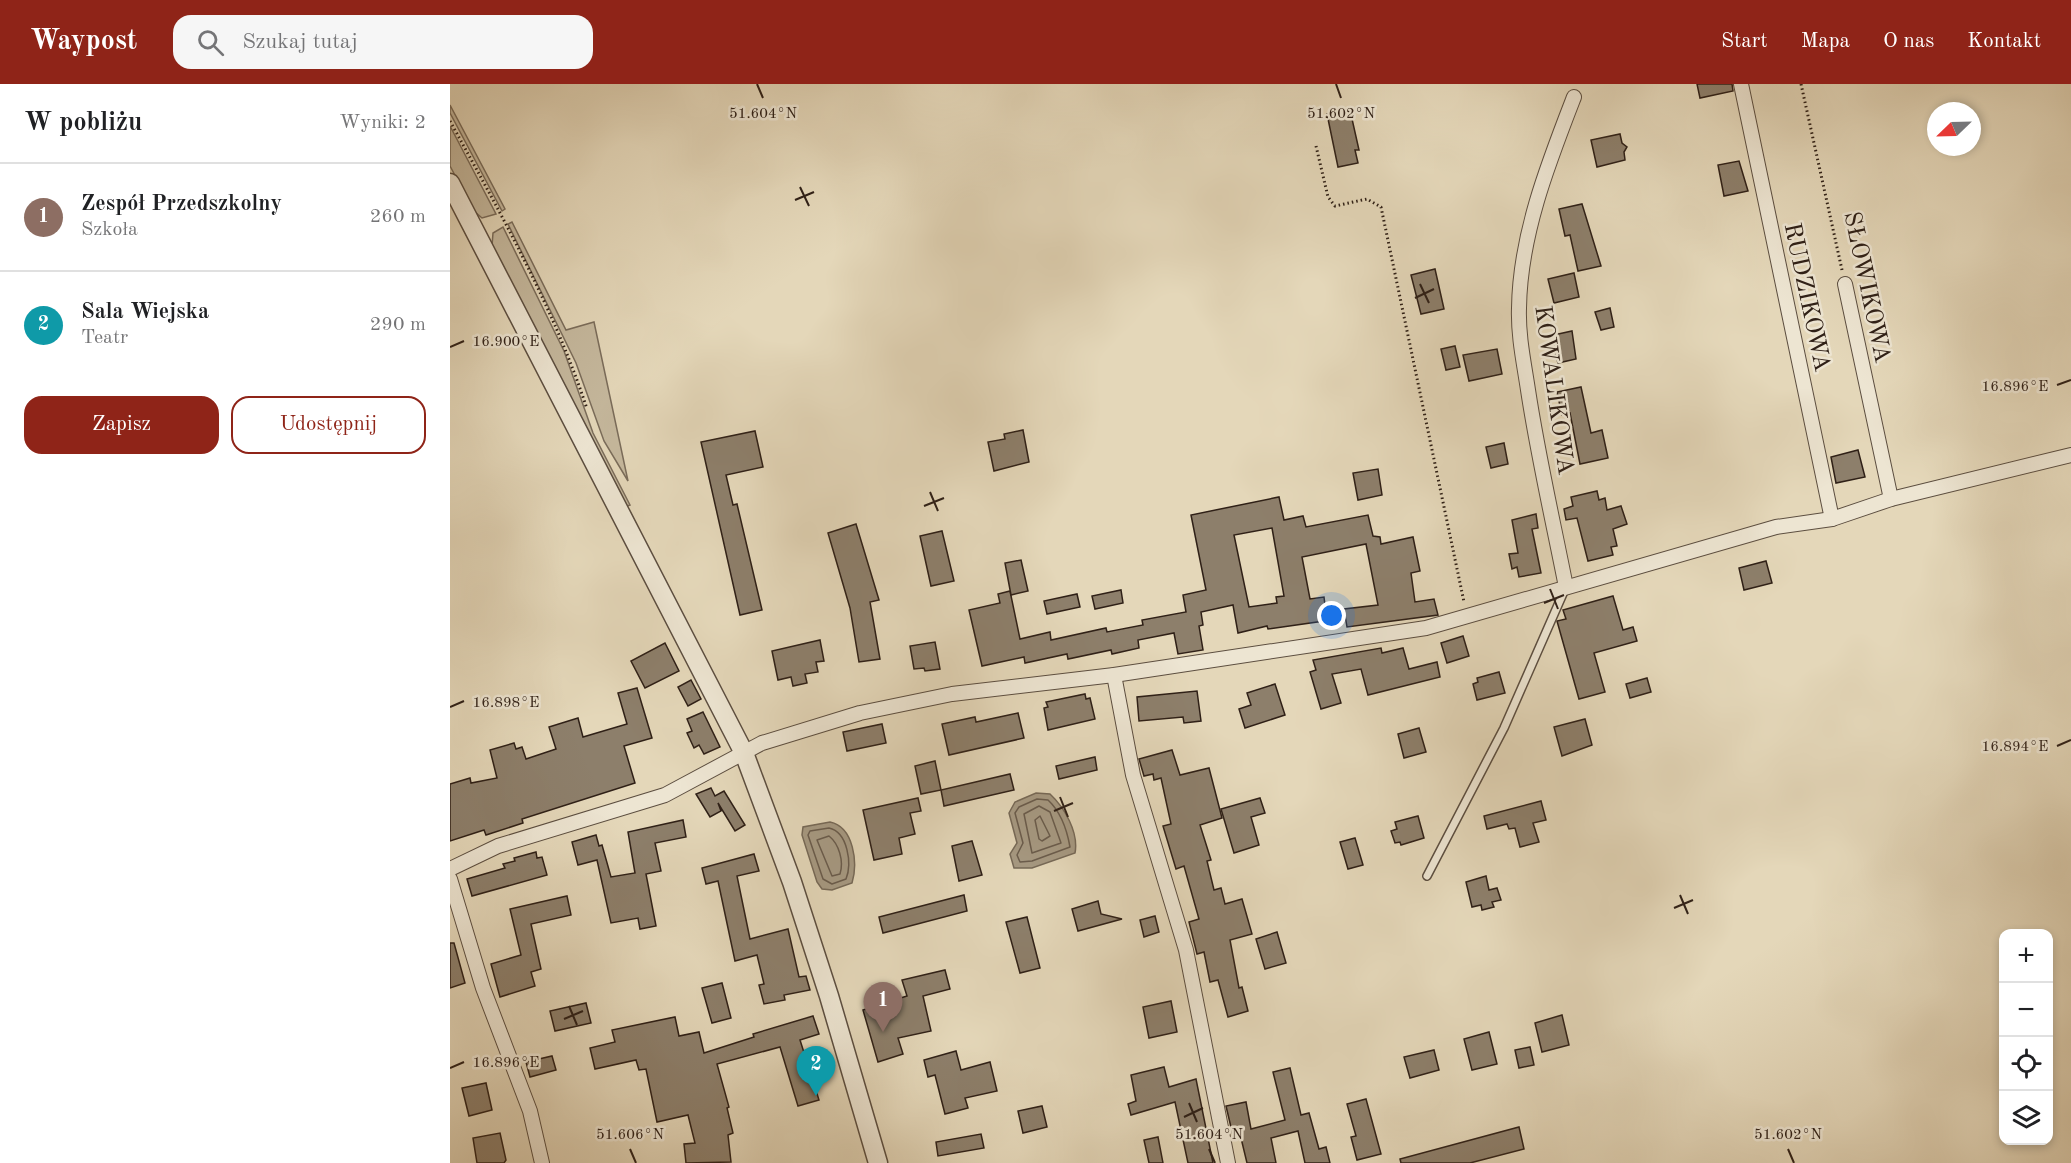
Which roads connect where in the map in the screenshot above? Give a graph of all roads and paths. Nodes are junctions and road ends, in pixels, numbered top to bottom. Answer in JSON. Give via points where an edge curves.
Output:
{"nodes":[{"id":1,"x":1741,"y":84,"type":"edge"},
{"id":2,"x":1801,"y":84,"type":"edge"},
{"id":3,"x":1574,"y":97,"type":"dead end"},
{"id":4,"x":450,"y":121,"type":"edge"},
{"id":5,"x":1316,"y":146,"type":"dead end"},
{"id":6,"x":450,"y":183,"type":"edge"},
{"id":7,"x":1845,"y":284,"type":"joint"},
{"id":8,"x":590,"y":417,"type":"dead end"},
{"id":9,"x":2071,"y":455,"type":"edge"},
{"id":10,"x":1891,"y":499,"type":"junction"},
{"id":11,"x":1832,"y":519,"type":"junction"},
{"id":12,"x":1566,"y":587,"type":"junction"},
{"id":13,"x":1467,"y":616,"type":"junction"},
{"id":14,"x":1114,"y":675,"type":"junction"},
{"id":15,"x":744,"y":753,"type":"junction"},
{"id":16,"x":450,"y":869,"type":"edge"},
{"id":17,"x":1427,"y":876,"type":"dead end"},
{"id":18,"x":450,"y":879,"type":"edge"},
{"id":19,"x":542,"y":1163,"type":"edge"},
{"id":20,"x":878,"y":1163,"type":"edge"},
{"id":21,"x":1228,"y":1163,"type":"edge"}],
"edges":[{"from":1,"to":11,"type":"street","name":"RUDZIKOWA"},
{"from":2,"to":7,"type":"path","name":"SŁOWIKOWA"},
{"from":3,"to":12,"type":"street","name":"KOWALIKOWA","via":[[1540,188],[1525,253],[1519,307],[1519,333],[1532,414]]},
{"from":4,"to":8,"type":"path","via":[[557,330]]},
{"from":5,"to":13,"type":"path","via":[[1328,197],[1335,206],[1367,199],[1381,207]]},
{"from":6,"to":15,"type":"street"},
{"from":7,"to":10,"type":"street","name":"SŁOWIKOWA"},
{"from":9,"to":10,"type":"street"},
{"from":10,"to":11,"type":"street"},
{"from":11,"to":12,"type":"street","via":[[1776,527]]},
{"from":12,"to":13,"type":"street"},
{"from":12,"to":17,"type":"lane","via":[[1504,728]]},
{"from":13,"to":14,"type":"street","via":[[1426,628]]},
{"from":14,"to":15,"type":"street","via":[[952,694],[860,713],[762,743]]},
{"from":14,"to":21,"type":"street","via":[[1133,775],[1186,950]]},
{"from":15,"to":16,"type":"street","via":[[665,795],[498,846]]},
{"from":15,"to":20,"type":"street","via":[[796,893]]},
{"from":18,"to":19,"type":"street","via":[[483,988],[530,1111]]}]}
